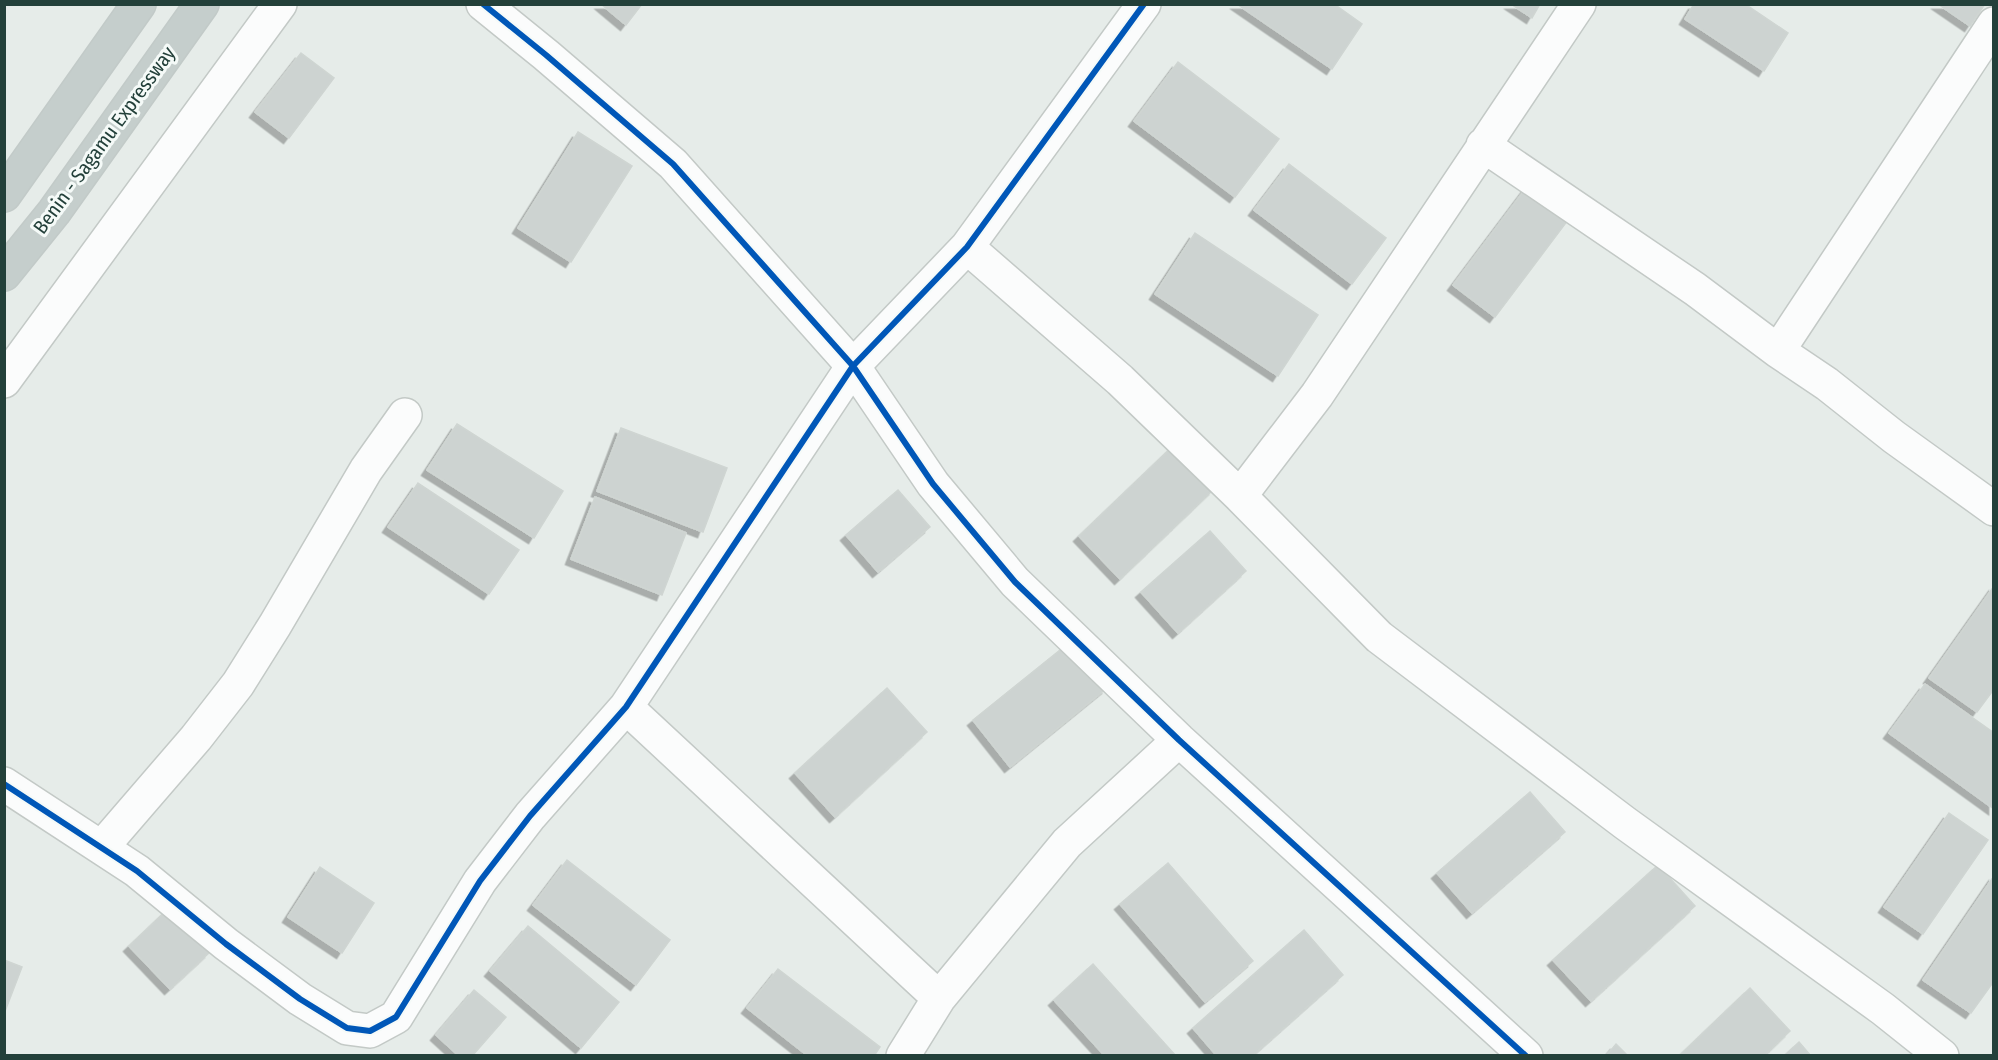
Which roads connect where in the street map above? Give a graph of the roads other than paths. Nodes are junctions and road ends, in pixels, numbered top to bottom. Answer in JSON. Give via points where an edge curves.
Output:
{"nodes":[{"id":1,"x":139,"y":4,"type":"edge"},
{"id":2,"x":202,"y":4,"type":"edge"},
{"id":3,"x":280,"y":4,"type":"edge"},
{"id":4,"x":483,"y":4,"type":"edge"},
{"id":5,"x":1144,"y":4,"type":"edge"},
{"id":6,"x":1579,"y":4,"type":"edge"},
{"id":7,"x":1994,"y":24,"type":"edge"},
{"id":8,"x":1483,"y":145,"type":"junction"},
{"id":9,"x":4,"y":195,"type":"edge"},
{"id":10,"x":967,"y":247,"type":"junction"},
{"id":11,"x":4,"y":274,"type":"edge"},
{"id":12,"x":1778,"y":351,"type":"junction"},
{"id":13,"x":853,"y":366,"type":"junction"},
{"id":14,"x":4,"y":381,"type":"edge"},
{"id":15,"x":405,"y":415,"type":"dead end"},
{"id":16,"x":1240,"y":496,"type":"junction"},
{"id":17,"x":1994,"y":509,"type":"edge"},
{"id":18,"x":626,"y":707,"type":"junction"},
{"id":19,"x":1179,"y":740,"type":"junction"},
{"id":20,"x":4,"y":784,"type":"edge"},
{"id":21,"x":102,"y":847,"type":"junction"},
{"id":22,"x":939,"y":998,"type":"junction"},
{"id":23,"x":903,"y":1056,"type":"edge"},
{"id":24,"x":1526,"y":1056,"type":"edge"},
{"id":25,"x":1942,"y":1056,"type":"edge"}],
"edges":[{"from":1,"to":9,"type":"highway"},
{"from":2,"to":11,"type":"highway","name":"Benin - Sagamu Expressway","via":[[54,212]]},
{"from":3,"to":14,"type":"street"},
{"from":4,"to":13,"type":"street","via":[[673,164]]},
{"from":5,"to":10,"type":"street"},
{"from":6,"to":8,"type":"street"},
{"from":7,"to":12,"type":"street"},
{"from":8,"to":12,"type":"street","via":[[1695,289]]},
{"from":8,"to":16,"type":"street","via":[[1317,395]]},
{"from":10,"to":13,"type":"street"},
{"from":10,"to":16,"type":"street","via":[[1120,380]]},
{"from":12,"to":17,"type":"street"},
{"from":13,"to":18,"type":"street"},
{"from":13,"to":19,"type":"street","via":[[933,484],[1015,582]]},
{"from":15,"to":21,"type":"street","via":[[366,470],[238,684]]},
{"from":16,"to":25,"type":"street","via":[[1378,637]]},
{"from":18,"to":21,"type":"street","via":[[530,816],[480,881],[396,1017],[370,1031],[347,1028],[300,999]]},
{"from":18,"to":22,"type":"street"},
{"from":19,"to":22,"type":"street","via":[[1067,843]]},
{"from":19,"to":24,"type":"street"},
{"from":20,"to":21,"type":"street"},
{"from":22,"to":23,"type":"street"}]}
